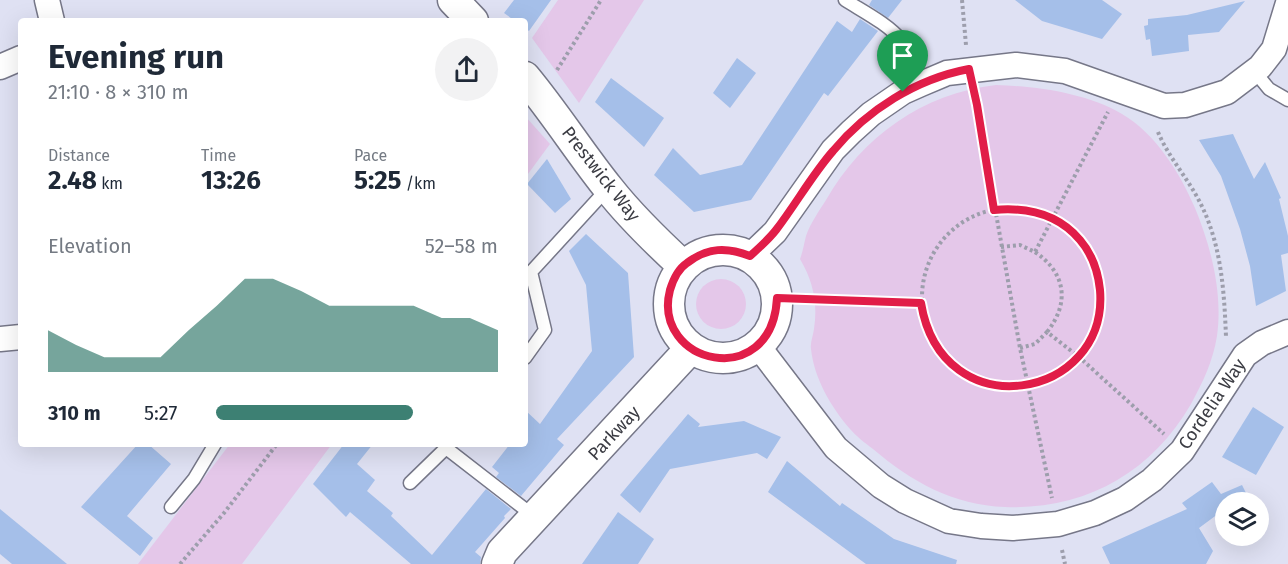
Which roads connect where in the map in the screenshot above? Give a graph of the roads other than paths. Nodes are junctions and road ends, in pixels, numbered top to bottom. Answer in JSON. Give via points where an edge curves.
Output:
{"nodes":[{"id":1,"x":47,"y":0,"type":"edge"},
{"id":2,"x":453,"y":0,"type":"edge"},
{"id":3,"x":845,"y":0,"type":"edge"},
{"id":4,"x":1288,"y":3,"type":"edge"},
{"id":5,"x":51,"y":18,"type":"edge"},
{"id":6,"x":470,"y":18,"type":"edge"},
{"id":7,"x":18,"y":59,"type":"edge"},
{"id":8,"x":0,"y":67,"type":"edge"},
{"id":9,"x":1255,"y":72,"type":"junction"},
{"id":10,"x":921,"y":84,"type":"junction"},
{"id":11,"x":533,"y":87,"type":"edge"},
{"id":12,"x":1288,"y":100,"type":"edge"},
{"id":13,"x":608,"y":188,"type":"junction"},
{"id":14,"x":750,"y":256,"type":"junction"},
{"id":15,"x":683,"y":266,"type":"junction"},
{"id":16,"x":1288,"y":332,"type":"edge"},
{"id":17,"x":18,"y":337,"type":"edge"},
{"id":18,"x":0,"y":339,"type":"edge"},
{"id":19,"x":758,"y":346,"type":"junction"},
{"id":20,"x":690,"y":348,"type":"junction"},
{"id":21,"x":528,"y":354,"type":"edge"},
{"id":22,"x":213,"y":447,"type":"edge"},
{"id":23,"x":410,"y":483,"type":"dead end"},
{"id":24,"x":171,"y":507,"type":"dead end"},
{"id":25,"x":536,"y":516,"type":"junction"},
{"id":26,"x":497,"y":564,"type":"edge"}],
"edges":[{"from":1,"to":5,"type":"street"},
{"from":2,"to":6,"type":"street"},
{"from":3,"to":10,"type":"lane","via":[[901,40]]},
{"from":4,"to":9,"type":"street","via":[[1274,49]]},
{"from":7,"to":8,"type":"street"},
{"from":9,"to":10,"type":"street","via":[[1227,92],[1207,100],[1164,106],[1065,71],[1041,67],[969,69]]},
{"from":9,"to":12,"type":"lane","via":[[1269,89]]},
{"from":10,"to":14,"type":"street","via":[[871,114],[833,150],[775,232]]},
{"from":11,"to":13,"type":"street","name":"Prestwick Way"},
{"from":13,"to":15,"type":"street","name":"Prestwick Way"},
{"from":13,"to":21,"type":"lane","via":[[531,272],[545,330]]},
{"from":14,"to":15,"type":"street","via":[[715,249],[697,255]]},
{"from":14,"to":19,"type":"street","via":[[764,267],[777,298],[770,333]]},
{"from":15,"to":20,"type":"street","via":[[672,282],[668,300],[670,318]]},
{"from":16,"to":19,"type":"street","name":"Cordelia Way","via":[[1245,355],[1182,451],[1152,480],[1095,513],[1058,524],[1012,528],[949,521],[881,486],[836,448]]},
{"from":17,"to":18,"type":"street"},
{"from":19,"to":20,"type":"street","via":[[724,359]]},
{"from":20,"to":25,"type":"street","name":"Parkway"},
{"from":22,"to":24,"type":"lane"},
{"from":23,"to":25,"type":"lane","via":[[446,448]]},
{"from":25,"to":26,"type":"street","name":"Parkway","via":[[502,552]]}]}
